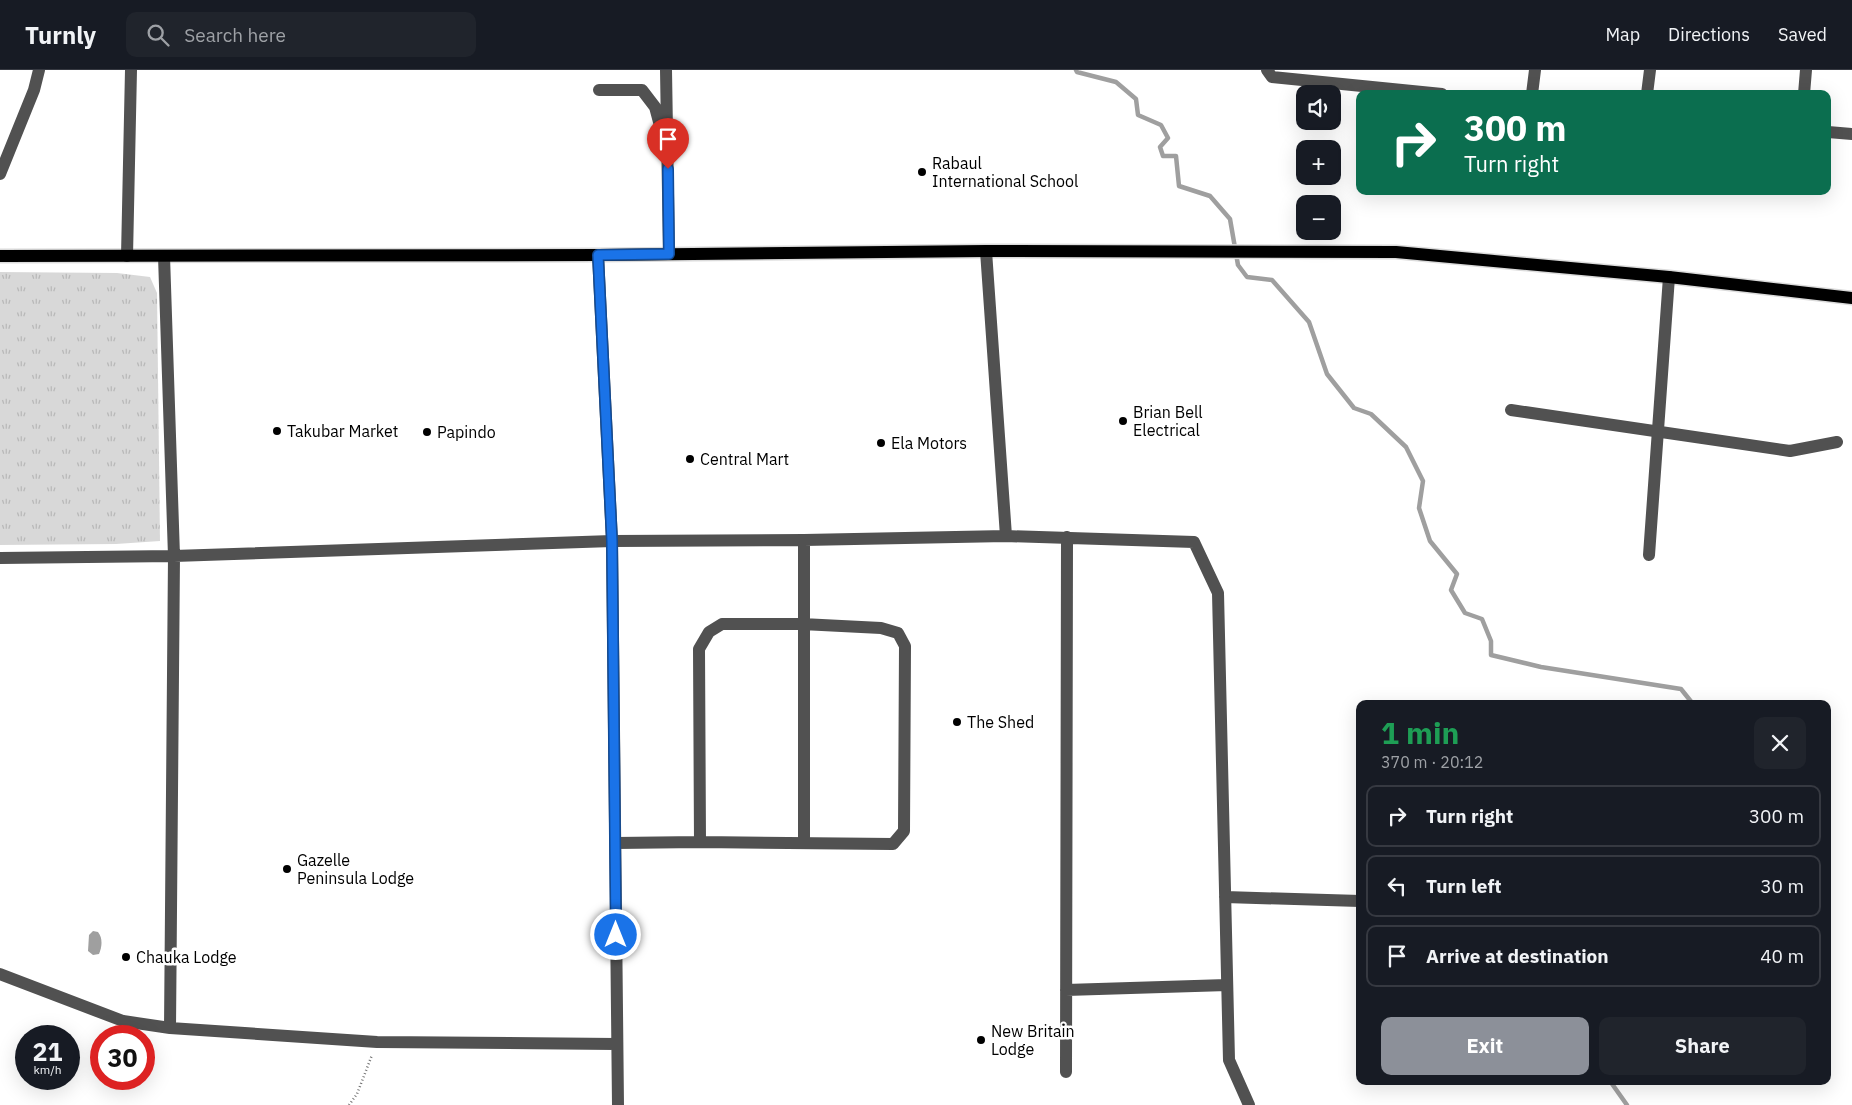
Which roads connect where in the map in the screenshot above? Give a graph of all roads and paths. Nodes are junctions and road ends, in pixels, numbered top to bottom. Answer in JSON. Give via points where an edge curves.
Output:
{"nodes":[{"id":1,"x":39,"y":70,"type":"edge"},
{"id":2,"x":132,"y":70,"type":"edge"},
{"id":3,"x":666,"y":70,"type":"edge"},
{"id":4,"x":1267,"y":70,"type":"edge"},
{"id":5,"x":1535,"y":70,"type":"edge"},
{"id":6,"x":1650,"y":70,"type":"edge"},
{"id":7,"x":1806,"y":70,"type":"edge"},
{"id":8,"x":599,"y":90,"type":"dead end"},
{"id":9,"x":1402,"y":90,"type":"edge"},
{"id":10,"x":1532,"y":90,"type":"edge"},
{"id":11,"x":1648,"y":90,"type":"edge"},
{"id":12,"x":1804,"y":90,"type":"edge"},
{"id":13,"x":1831,"y":132,"type":"edge"},
{"id":14,"x":1852,"y":134,"type":"edge"},
{"id":15,"x":668,"y":152,"type":"junction"},
{"id":16,"x":0,"y":174,"type":"edge"},
{"id":17,"x":986,"y":251,"type":"junction"},
{"id":18,"x":669,"y":254,"type":"junction"},
{"id":19,"x":598,"y":255,"type":"junction"},
{"id":20,"x":0,"y":256,"type":"edge"},
{"id":21,"x":127,"y":256,"type":"junction"},
{"id":22,"x":164,"y":256,"type":"junction"},
{"id":23,"x":1669,"y":277,"type":"junction"},
{"id":24,"x":1852,"y":298,"type":"edge"},
{"id":25,"x":1511,"y":410,"type":"dead end"},
{"id":26,"x":1658,"y":432,"type":"junction"},
{"id":27,"x":1837,"y":442,"type":"dead end"},
{"id":28,"x":1006,"y":536,"type":"junction"},
{"id":29,"x":1067,"y":537,"type":"junction"},
{"id":30,"x":804,"y":540,"type":"junction"},
{"id":31,"x":612,"y":541,"type":"junction"},
{"id":32,"x":1649,"y":555,"type":"dead end"},
{"id":33,"x":174,"y":556,"type":"junction"},
{"id":34,"x":0,"y":558,"type":"edge"},
{"id":35,"x":802,"y":624,"type":"junction"},
{"id":36,"x":700,"y":842,"type":"junction"},
{"id":37,"x":616,"y":843,"type":"junction"},
{"id":38,"x":804,"y":843,"type":"junction"},
{"id":39,"x":1225,"y":898,"type":"junction"},
{"id":40,"x":1356,"y":901,"type":"edge"},
{"id":41,"x":0,"y":974,"type":"edge"},
{"id":42,"x":1227,"y":985,"type":"junction"},
{"id":43,"x":1066,"y":990,"type":"junction"},
{"id":44,"x":170,"y":1028,"type":"junction"},
{"id":45,"x":377,"y":1042,"type":"junction"},
{"id":46,"x":616,"y":1044,"type":"junction"},
{"id":47,"x":1066,"y":1072,"type":"dead end"},
{"id":48,"x":349,"y":1105,"type":"edge"},
{"id":49,"x":618,"y":1105,"type":"edge"},
{"id":50,"x":1249,"y":1105,"type":"edge"}],
"edges":[{"from":1,"to":16,"type":"street"},
{"from":2,"to":21,"type":"street"},
{"from":3,"to":15,"type":"street"},
{"from":4,"to":9,"type":"street","via":[[1272,77]]},
{"from":5,"to":10,"type":"street"},
{"from":6,"to":11,"type":"street"},
{"from":7,"to":12,"type":"street"},
{"from":8,"to":15,"type":"street","via":[[642,90],[655,107]]},
{"from":13,"to":14,"type":"street"},
{"from":15,"to":18,"type":"street"},
{"from":17,"to":18,"type":"main road"},
{"from":17,"to":23,"type":"main road","via":[[1396,252]]},
{"from":17,"to":28,"type":"street"},
{"from":18,"to":19,"type":"main road"},
{"from":19,"to":22,"type":"main road"},
{"from":19,"to":31,"type":"street"},
{"from":20,"to":21,"type":"main road"},
{"from":21,"to":22,"type":"main road"},
{"from":22,"to":33,"type":"street"},
{"from":23,"to":24,"type":"main road"},
{"from":23,"to":26,"type":"street"},
{"from":25,"to":26,"type":"street"},
{"from":26,"to":27,"type":"street","via":[[1790,451]]},
{"from":26,"to":32,"type":"street"},
{"from":28,"to":29,"type":"street"},
{"from":28,"to":30,"type":"street"},
{"from":29,"to":39,"type":"street","via":[[1194,542],[1218,593]]},
{"from":29,"to":43,"type":"street"},
{"from":30,"to":31,"type":"street"},
{"from":30,"to":35,"type":"street"},
{"from":31,"to":33,"type":"street"},
{"from":31,"to":37,"type":"street"},
{"from":33,"to":34,"type":"street"},
{"from":33,"to":44,"type":"street"},
{"from":35,"to":36,"type":"street","via":[[722,624],[708,632],[699,649]]},
{"from":35,"to":38,"type":"street"},
{"from":35,"to":38,"type":"street","via":[[880,628],[898,633],[905,646],[904,831],[893,844]]},
{"from":36,"to":37,"type":"street"},
{"from":36,"to":38,"type":"street"},
{"from":37,"to":46,"type":"street"},
{"from":39,"to":40,"type":"street"},
{"from":39,"to":42,"type":"street"},
{"from":41,"to":44,"type":"street","via":[[123,1021]]},
{"from":42,"to":43,"type":"street"},
{"from":42,"to":50,"type":"street","via":[[1229,1060]]},
{"from":43,"to":47,"type":"street"},
{"from":44,"to":45,"type":"street"},
{"from":45,"to":46,"type":"street"},
{"from":45,"to":48,"type":"path","via":[[357,1094]]},
{"from":46,"to":49,"type":"street"}]}
